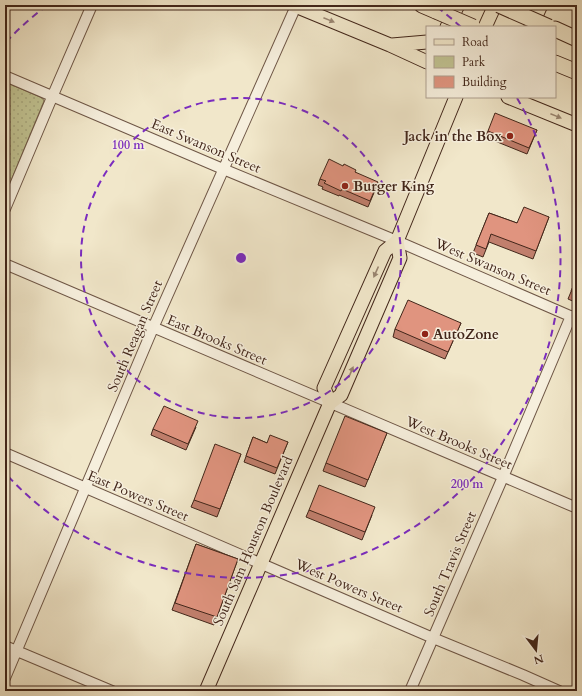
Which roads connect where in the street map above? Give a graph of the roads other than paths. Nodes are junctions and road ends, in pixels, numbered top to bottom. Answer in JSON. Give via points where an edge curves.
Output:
{"nodes":[{"id":1,"x":92,"y":5,"type":"edge"},
{"id":2,"x":422,"y":5,"type":"edge"},
{"id":3,"x":458,"y":5,"type":"edge"},
{"id":4,"x":495,"y":5,"type":"edge"},
{"id":5,"x":499,"y":5,"type":"edge"},
{"id":6,"x":541,"y":5,"type":"edge"},
{"id":7,"x":294,"y":6,"type":"edge"},
{"id":8,"x":448,"y":26,"type":"edge"},
{"id":9,"x":471,"y":26,"type":"edge"},
{"id":10,"x":485,"y":26,"type":"edge"},
{"id":11,"x":531,"y":26,"type":"edge"},
{"id":12,"x":547,"y":26,"type":"edge"},
{"id":13,"x":556,"y":29,"type":"edge"},
{"id":14,"x":577,"y":39,"type":"edge"},
{"id":15,"x":426,"y":42,"type":"edge"},
{"id":16,"x":390,"y":45,"type":"junction"},
{"id":17,"x":426,"y":62,"type":"edge"},
{"id":18,"x":556,"y":63,"type":"edge"},
{"id":19,"x":577,"y":72,"type":"edge"},
{"id":20,"x":5,"y":76,"type":"edge"},
{"id":21,"x":53,"y":95,"type":"junction"},
{"id":22,"x":456,"y":98,"type":"edge"},
{"id":23,"x":512,"y":98,"type":"edge"},
{"id":24,"x":528,"y":102,"type":"edge"},
{"id":25,"x":577,"y":125,"type":"edge"},
{"id":26,"x":223,"y":169,"type":"junction"},
{"id":27,"x":5,"y":209,"type":"edge"},
{"id":28,"x":397,"y":241,"type":"junction"},
{"id":29,"x":5,"y":264,"type":"edge"},
{"id":30,"x":574,"y":317,"type":"edge"},
{"id":31,"x":153,"y":328,"type":"junction"},
{"id":32,"x":330,"y":403,"type":"junction"},
{"id":33,"x":5,"y":453,"type":"edge"},
{"id":34,"x":503,"y":477,"type":"junction"},
{"id":35,"x":85,"y":488,"type":"junction"},
{"id":36,"x":577,"y":508,"type":"edge"},
{"id":37,"x":261,"y":564,"type":"junction"},
{"id":38,"x":433,"y":638,"type":"junction"},
{"id":39,"x":5,"y":646,"type":"edge"},
{"id":40,"x":16,"y":651,"type":"junction"},
{"id":41,"x":5,"y":678,"type":"edge"},
{"id":42,"x":112,"y":691,"type":"edge"},
{"id":43,"x":206,"y":691,"type":"edge"},
{"id":44,"x":410,"y":691,"type":"edge"},
{"id":45,"x":559,"y":691,"type":"edge"}],
"edges":[{"from":1,"to":21,"type":"street"},
{"from":2,"to":9,"type":"highway","bridge":true},
{"from":3,"to":8,"type":"main road"},
{"from":4,"to":10,"type":"main road"},
{"from":5,"to":12,"type":"highway","bridge":true},
{"from":6,"to":11,"type":"main road"},
{"from":7,"to":16,"type":"main road","one_way":true},
{"from":7,"to":26,"type":"street","name":"South Reagan Street"},
{"from":13,"to":14,"type":"highway"},
{"from":15,"to":16,"type":"main road"},
{"from":16,"to":17,"type":"main road"},
{"from":18,"to":19,"type":"highway"},
{"from":20,"to":21,"type":"street","name":"East Swanson Street"},
{"from":21,"to":26,"type":"street","name":"East Swanson Street"},
{"from":21,"to":27,"type":"street"},
{"from":22,"to":28,"type":"main road","name":"South Sam Houston Boulevard"},
{"from":23,"to":24,"type":"main road"},
{"from":24,"to":25,"type":"main road","one_way":true},
{"from":26,"to":28,"type":"street","name":"East Swanson Street"},
{"from":26,"to":31,"type":"street","name":"South Reagan Street"},
{"from":28,"to":30,"type":"street","name":"West Swanson Street"},
{"from":32,"to":28,"type":"main road","name":"South Sam Houston Boulevard","one_way":true,"via":[[341,395],[400,258]]},
{"from":28,"to":32,"type":"main road","name":"South Sam Houston Boulevard","one_way":true,"via":[[385,251],[324,388]]},
{"from":29,"to":31,"type":"street","name":"East Brooks Street"},
{"from":30,"to":34,"type":"street","name":"South Travis Street"},
{"from":31,"to":32,"type":"street","name":"East Brooks Street"},
{"from":31,"to":35,"type":"street","name":"South Reagan Street"},
{"from":32,"to":34,"type":"street","name":"West Brooks Street"},
{"from":32,"to":37,"type":"main road","name":"South Sam Houston Boulevard"},
{"from":33,"to":35,"type":"street","name":"East Powers Street"},
{"from":34,"to":36,"type":"street","name":"West Brooks Street"},
{"from":34,"to":38,"type":"street","name":"South Travis Street"},
{"from":35,"to":37,"type":"street","name":"East Powers Street"},
{"from":35,"to":40,"type":"street","name":"South Reagan Street"},
{"from":37,"to":38,"type":"street","name":"West Powers Street"},
{"from":37,"to":43,"type":"main road","name":"South Sam Houston Boulevard"},
{"from":38,"to":44,"type":"street","name":"South Travis Street"},
{"from":38,"to":45,"type":"street","name":"West Powers Street"},
{"from":39,"to":40,"type":"street"},
{"from":40,"to":41,"type":"street","name":"South Reagan Street"},
{"from":40,"to":42,"type":"street"}]}
